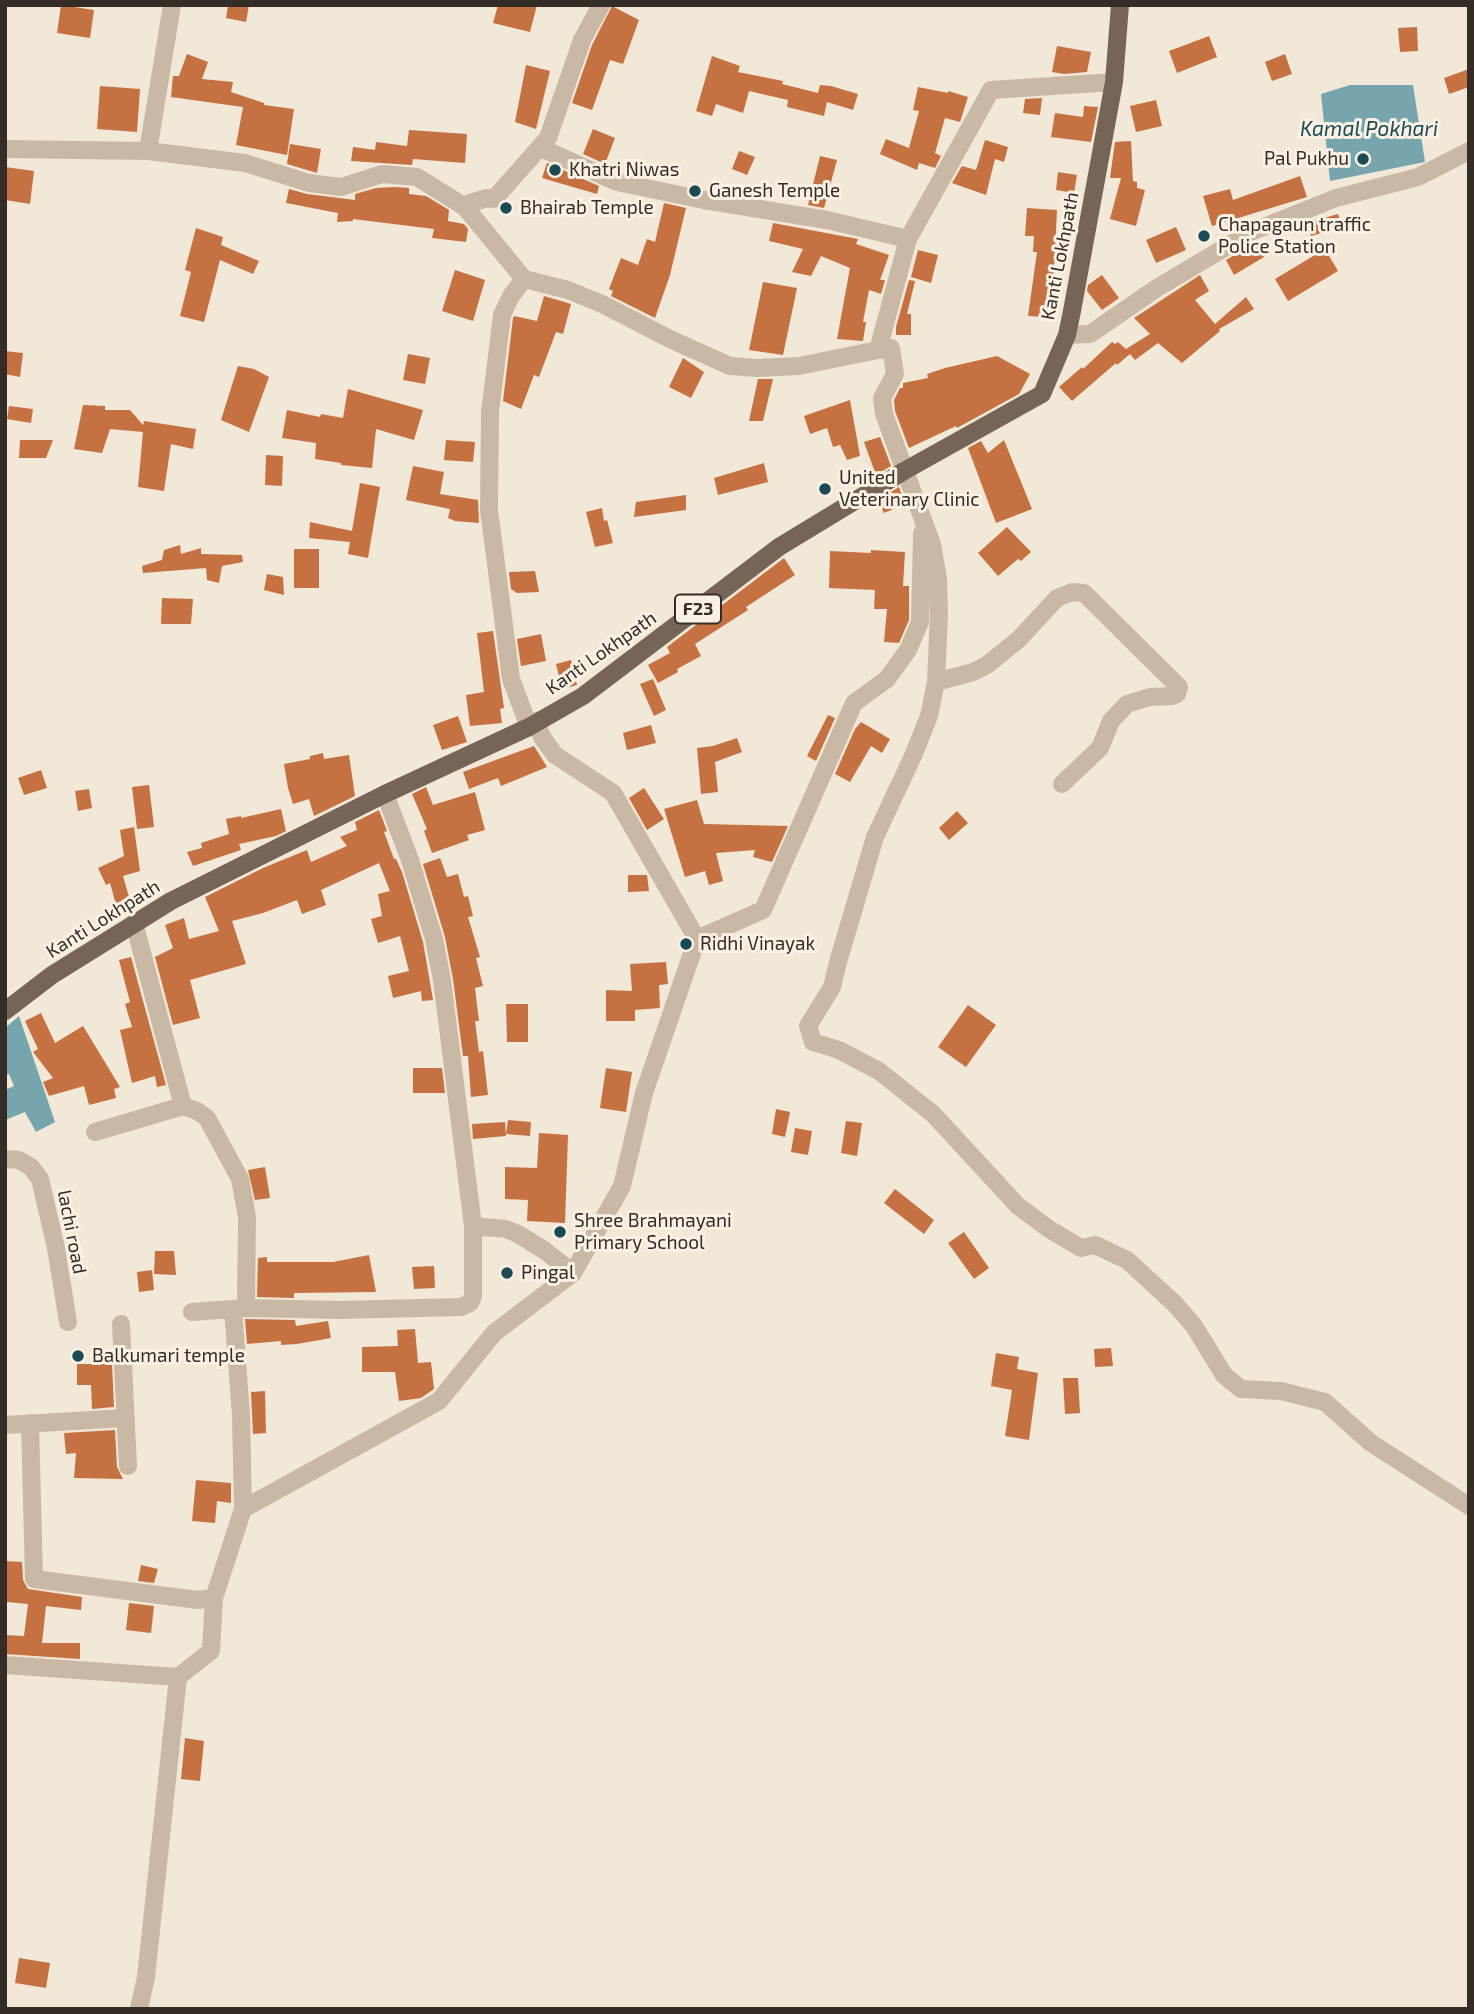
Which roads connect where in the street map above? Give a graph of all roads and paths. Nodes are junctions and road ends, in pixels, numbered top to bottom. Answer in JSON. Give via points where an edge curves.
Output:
{"nodes":[{"id":1,"x":172,"y":5,"type":"edge"},
{"id":2,"x":601,"y":5,"type":"edge"},
{"id":3,"x":1120,"y":5,"type":"edge"},
{"id":4,"x":1114,"y":82,"type":"junction"},
{"id":5,"x":541,"y":148,"type":"junction"},
{"id":6,"x":5,"y":149,"type":"edge"},
{"id":7,"x":148,"y":151,"type":"junction"},
{"id":8,"x":1469,"y":151,"type":"edge"},
{"id":9,"x":465,"y":207,"type":"junction"},
{"id":10,"x":908,"y":239,"type":"junction"},
{"id":11,"x":524,"y":279,"type":"junction"},
{"id":12,"x":1067,"y":335,"type":"junction"},
{"id":13,"x":878,"y":350,"type":"junction"},
{"id":14,"x":904,"y":471,"type":"junction"},
{"id":15,"x":922,"y":518,"type":"junction"},
{"id":16,"x":936,"y":682,"type":"junction"},
{"id":17,"x":534,"y":724,"type":"junction"},
{"id":18,"x":1062,"y":784,"type":"dead end"},
{"id":19,"x":385,"y":794,"type":"junction"},
{"id":20,"x":134,"y":923,"type":"junction"},
{"id":21,"x":697,"y":939,"type":"junction"},
{"id":22,"x":5,"y":1011,"type":"edge"},
{"id":23,"x":184,"y":1106,"type":"junction"},
{"id":24,"x":95,"y":1132,"type":"dead end"},
{"id":25,"x":12,"y":1160,"type":"edge"},
{"id":26,"x":473,"y":1226,"type":"junction"},
{"id":27,"x":573,"y":1273,"type":"junction"},
{"id":28,"x":239,"y":1308,"type":"junction"},
{"id":29,"x":192,"y":1312,"type":"dead end"},
{"id":30,"x":68,"y":1322,"type":"dead end"},
{"id":31,"x":121,"y":1324,"type":"dead end"},
{"id":32,"x":126,"y":1418,"type":"junction"},
{"id":33,"x":30,"y":1423,"type":"junction"},
{"id":34,"x":5,"y":1425,"type":"edge"},
{"id":35,"x":128,"y":1466,"type":"dead end"},
{"id":36,"x":1469,"y":1506,"type":"edge"},
{"id":37,"x":243,"y":1509,"type":"junction"},
{"id":38,"x":214,"y":1598,"type":"junction"},
{"id":39,"x":5,"y":1665,"type":"edge"},
{"id":40,"x":178,"y":1677,"type":"junction"},
{"id":41,"x":139,"y":2009,"type":"edge"}],
"edges":[{"from":1,"to":7,"type":"street"},
{"from":2,"to":5,"type":"street","via":[[582,40]]},
{"from":3,"to":4,"type":"main road","name":"Kanti Lokhpath","number":"F23"},
{"from":4,"to":10,"type":"street","via":[[991,90]]},
{"from":4,"to":12,"type":"main road","name":"Kanti Lokhpath","number":"F23"},
{"from":5,"to":9,"type":"street","via":[[494,199]]},
{"from":5,"to":10,"type":"street","via":[[617,181],[827,219]]},
{"from":6,"to":7,"type":"street"},
{"from":7,"to":9,"type":"street","via":[[245,163],[309,183],[341,187],[382,174],[417,177]]},
{"from":8,"to":12,"type":"street","via":[[1418,177],[1336,198],[1251,232],[1090,334]]},
{"from":9,"to":11,"type":"street"},
{"from":10,"to":13,"type":"street"},
{"from":11,"to":13,"type":"street","via":[[602,304],[730,366],[799,366]]},
{"from":11,"to":17,"type":"street","via":[[502,315],[490,412],[489,510],[511,679]]},
{"from":12,"to":14,"type":"main road","name":"Kanti Lokhpath","number":"F23","via":[[1042,394]]},
{"from":13,"to":14,"type":"street","via":[[891,348],[895,374],[882,398]]},
{"from":14,"to":15,"type":"street"},
{"from":14,"to":17,"type":"main road","name":"Kanti Lokhpath","number":"F23","via":[[779,547],[583,696]]},
{"from":15,"to":16,"type":"street","via":[[938,579]]},
{"from":15,"to":21,"type":"street","via":[[920,622],[908,650],[887,679],[854,703],[763,910]]},
{"from":16,"to":18,"type":"street","via":[[987,665],[1057,598],[1084,593],[1179,687],[1172,696],[1127,704],[1111,721],[1100,747]]},
{"from":16,"to":36,"type":"street","via":[[913,757],[875,837],[832,987],[808,1026],[813,1042],[879,1071],[933,1114],[1018,1206],[1049,1229],[1082,1248],[1095,1245],[1127,1260],[1195,1326],[1224,1375],[1241,1389],[1281,1391],[1325,1402],[1371,1443]]},
{"from":17,"to":19,"type":"main road","name":"Kanti Lokhpath","number":"F23"},
{"from":17,"to":21,"type":"street","via":[[555,755],[613,793]]},
{"from":19,"to":20,"type":"main road","name":"Kanti Lokhpath","number":"F23"},
{"from":19,"to":26,"type":"street","via":[[414,873],[443,980]]},
{"from":20,"to":22,"type":"main road","name":"Kanti Lokhpath","number":"F23"},
{"from":20,"to":23,"type":"street"},
{"from":21,"to":27,"type":"street","via":[[644,1093],[622,1186]]},
{"from":23,"to":24,"type":"street"},
{"from":23,"to":28,"type":"street","via":[[207,1118],[240,1179],[247,1217]]},
{"from":25,"to":30,"type":"street","name":"lachi road","via":[[31,1167],[40,1179]]},
{"from":26,"to":27,"type":"street","via":[[506,1229]]},
{"from":26,"to":28,"type":"street","via":[[473,1296],[467,1305]]},
{"from":27,"to":37,"type":"street","via":[[494,1333],[439,1401]]},
{"from":28,"to":29,"type":"street"},
{"from":28,"to":37,"type":"street"},
{"from":31,"to":32,"type":"street"},
{"from":32,"to":33,"type":"street"},
{"from":32,"to":35,"type":"street"},
{"from":33,"to":34,"type":"street"},
{"from":33,"to":38,"type":"street","via":[[34,1578],[198,1600]]},
{"from":37,"to":38,"type":"street"},
{"from":38,"to":40,"type":"street","via":[[211,1651]]},
{"from":39,"to":40,"type":"street"},
{"from":40,"to":41,"type":"street"}]}
